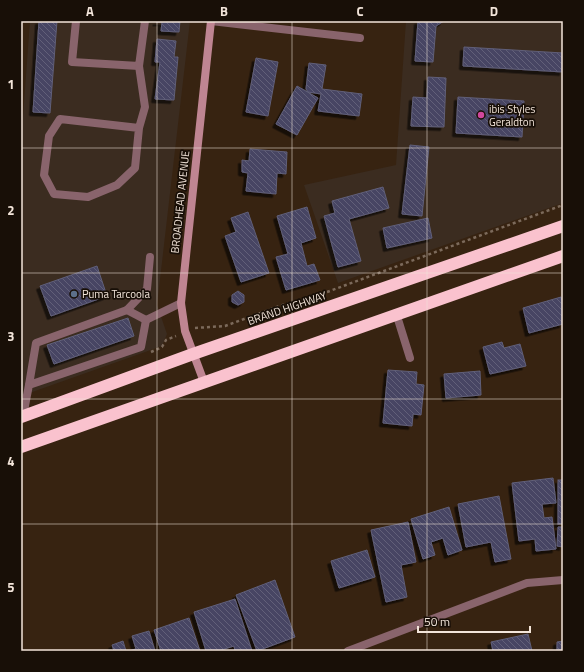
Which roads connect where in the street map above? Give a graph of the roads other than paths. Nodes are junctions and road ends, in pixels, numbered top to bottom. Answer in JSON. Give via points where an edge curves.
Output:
{"nodes":[{"id":1,"x":76,"y":21,"type":"edge"},
{"id":2,"x":145,"y":21,"type":"edge"},
{"id":3,"x":211,"y":21,"type":"edge"},
{"id":4,"x":360,"y":38,"type":"dead end"},
{"id":5,"x":139,"y":66,"type":"junction"},
{"id":6,"x":139,"y":128,"type":"junction"},
{"id":7,"x":563,"y":226,"type":"edge"},
{"id":8,"x":563,"y":256,"type":"edge"},
{"id":9,"x":150,"y":257,"type":"dead end"},
{"id":10,"x":181,"y":303,"type":"junction"},
{"id":11,"x":127,"y":310,"type":"junction"},
{"id":12,"x":396,"y":313,"type":"junction"},
{"id":13,"x":146,"y":320,"type":"junction"},
{"id":14,"x":193,"y":354,"type":"junction"},
{"id":15,"x":410,"y":358,"type":"dead end"},
{"id":16,"x":204,"y":382,"type":"junction"},
{"id":17,"x":29,"y":385,"type":"junction"},
{"id":18,"x":22,"y":417,"type":"edge"},
{"id":19,"x":21,"y":447,"type":"edge"},
{"id":20,"x":563,"y":580,"type":"edge"},
{"id":21,"x":348,"y":651,"type":"edge"}],
"edges":[{"from":1,"to":5,"type":"street","via":[[72,62]]},
{"from":2,"to":5,"type":"street"},
{"from":3,"to":4,"type":"street"},
{"from":3,"to":10,"type":"street","name":"BROADHEAD AVENUE"},
{"from":5,"to":6,"type":"street","via":[[145,107]]},
{"from":6,"to":6,"type":"street","via":[[60,119],[49,136],[44,175],[54,194],[88,197],[117,185],[135,168]]},
{"from":7,"to":14,"type":"highway","name":"BRAND HIGHWAY"},
{"from":8,"to":12,"type":"highway"},
{"from":9,"to":11,"type":"street","via":[[147,288]]},
{"from":10,"to":13,"type":"street"},
{"from":10,"to":14,"type":"street","name":"BROADHEAD AVENUE","via":[[185,331]]},
{"from":11,"to":13,"type":"street"},
{"from":11,"to":17,"type":"street","via":[[36,343]]},
{"from":12,"to":15,"type":"street"},
{"from":12,"to":16,"type":"highway"},
{"from":13,"to":17,"type":"street","via":[[141,347]]},
{"from":14,"to":16,"type":"street","name":"BROADHEAD AVENUE"},
{"from":14,"to":18,"type":"highway","name":"BRAND HIGHWAY"},
{"from":16,"to":19,"type":"highway"},
{"from":17,"to":18,"type":"street"},
{"from":20,"to":21,"type":"street","via":[[527,583]]}]}
